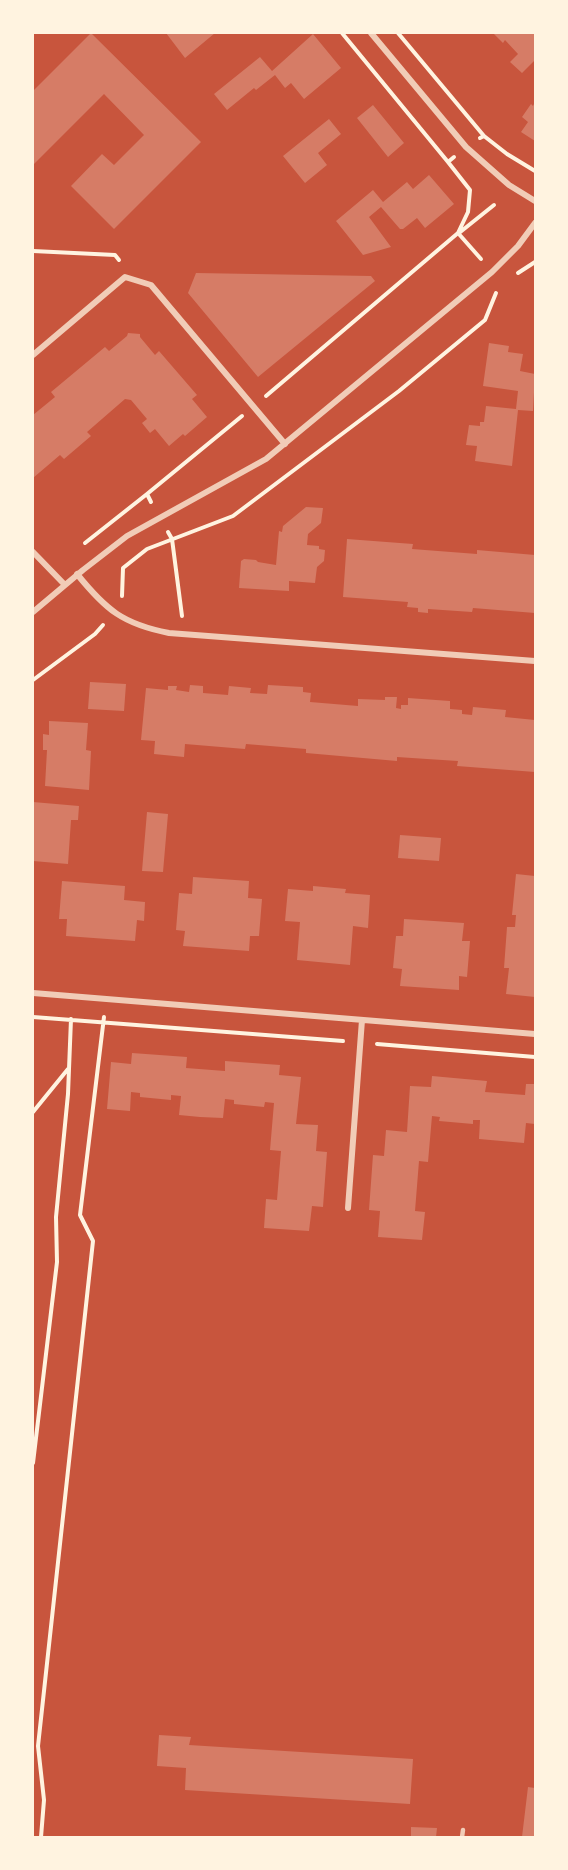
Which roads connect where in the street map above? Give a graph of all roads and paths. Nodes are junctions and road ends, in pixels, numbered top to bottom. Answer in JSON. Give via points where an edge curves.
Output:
{"nodes":[{"id":1,"x":342,"y":33,"type":"edge"},
{"id":2,"x":371,"y":33,"type":"edge"},
{"id":3,"x":398,"y":33,"type":"edge"},
{"id":4,"x":484,"y":136,"type":"dead end"},
{"id":5,"x":448,"y":162,"type":"dead end"},
{"id":6,"x":535,"y":201,"type":"edge"},
{"id":7,"x":494,"y":205,"type":"dead end"},
{"id":8,"x":535,"y":223,"type":"edge"},
{"id":9,"x":458,"y":233,"type":"junction"},
{"id":10,"x":33,"y":251,"type":"edge"},
{"id":11,"x":492,"y":272,"type":"junction"},
{"id":12,"x":134,"y":280,"type":"junction"},
{"id":13,"x":33,"y":355,"type":"edge"},
{"id":14,"x":264,"y":398,"type":"dead end"},
{"id":15,"x":246,"y":413,"type":"dead end"},
{"id":16,"x":285,"y":444,"type":"junction"},
{"id":17,"x":147,"y":494,"type":"dead end"},
{"id":18,"x":172,"y":539,"type":"junction"},
{"id":19,"x":33,"y":552,"type":"edge"},
{"id":20,"x":77,"y":574,"type":"junction"},
{"id":21,"x":65,"y":585,"type":"junction"},
{"id":22,"x":33,"y":612,"type":"edge"},
{"id":23,"x":113,"y":613,"type":"junction"},
{"id":24,"x":183,"y":622,"type":"dead end"},
{"id":25,"x":535,"y":661,"type":"edge"},
{"id":26,"x":33,"y":680,"type":"edge"},
{"id":27,"x":33,"y":993,"type":"edge"},
{"id":28,"x":106,"y":998,"type":"junction"},
{"id":29,"x":33,"y":1017,"type":"edge"},
{"id":30,"x":362,"y":1020,"type":"junction"},
{"id":31,"x":69,"y":1025,"type":"dead end"},
{"id":32,"x":535,"y":1034,"type":"edge"},
{"id":33,"x":343,"y":1041,"type":"dead end"},
{"id":34,"x":367,"y":1043,"type":"dead end"},
{"id":35,"x":535,"y":1057,"type":"edge"},
{"id":36,"x":69,"y":1069,"type":"junction"},
{"id":37,"x":33,"y":1112,"type":"edge"},
{"id":38,"x":348,"y":1208,"type":"dead end"},
{"id":39,"x":33,"y":1463,"type":"edge"},
{"id":40,"x":463,"y":1830,"type":"dead end"},
{"id":41,"x":41,"y":1837,"type":"edge"},
{"id":42,"x":462,"y":1837,"type":"edge"}],
"edges":[{"from":1,"to":5,"type":"path"},
{"from":2,"to":6,"type":"street","via":[[466,147],[509,185]]},
{"from":3,"to":4,"type":"path"},
{"from":7,"to":9,"type":"path"},
{"from":8,"to":11,"type":"street"},
{"from":9,"to":11,"type":"path"},
{"from":9,"to":14,"type":"path"},
{"from":10,"to":12,"type":"path","via":[[115,255]]},
{"from":11,"to":16,"type":"street"},
{"from":11,"to":18,"type":"path","via":[[499,285],[485,320],[399,391],[233,516]]},
{"from":12,"to":13,"type":"street","via":[[125,277]]},
{"from":12,"to":16,"type":"street","via":[[150,285]]},
{"from":15,"to":17,"type":"path"},
{"from":16,"to":20,"type":"street","via":[[256,465],[127,536]]},
{"from":18,"to":23,"type":"path","via":[[147,549],[123,568],[123,595]]},
{"from":18,"to":24,"type":"path"},
{"from":19,"to":21,"type":"street"},
{"from":20,"to":21,"type":"street"},
{"from":20,"to":23,"type":"street"},
{"from":21,"to":22,"type":"street"},
{"from":23,"to":25,"type":"street","via":[[130,623],[169,633]]},
{"from":23,"to":26,"type":"path","via":[[95,634]]},
{"from":27,"to":28,"type":"street"},
{"from":28,"to":30,"type":"street"},
{"from":28,"to":41,"type":"path","via":[[80,1215],[93,1241],[38,1746],[44,1800]]},
{"from":29,"to":33,"type":"path"},
{"from":30,"to":32,"type":"street"},
{"from":30,"to":38,"type":"street"},
{"from":31,"to":36,"type":"path"},
{"from":34,"to":35,"type":"path"},
{"from":36,"to":37,"type":"path"},
{"from":36,"to":39,"type":"path","via":[[56,1216],[57,1262]]},
{"from":40,"to":42,"type":"lane"}]}
